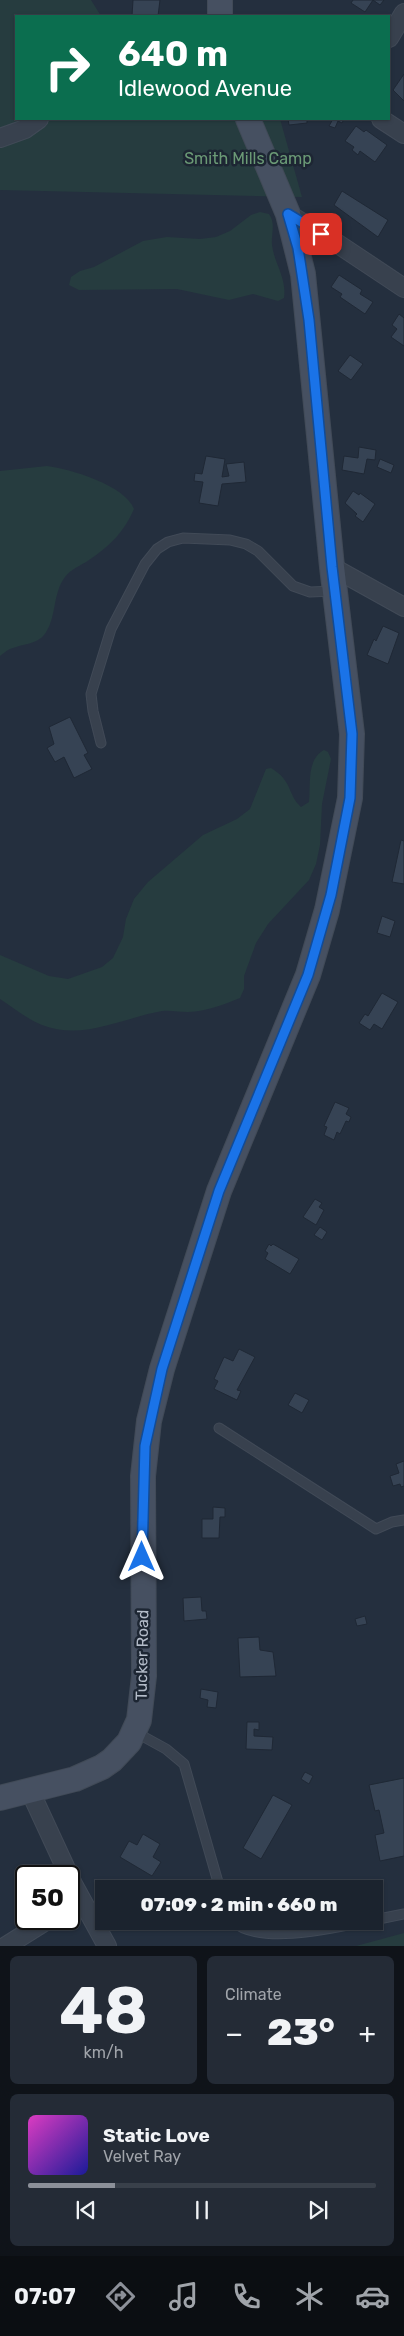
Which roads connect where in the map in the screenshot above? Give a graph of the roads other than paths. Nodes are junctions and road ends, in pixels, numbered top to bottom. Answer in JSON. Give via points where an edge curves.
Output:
{"nodes":[{"id":1,"x":220,"y":0,"type":"edge"},
{"id":2,"x":404,"y":13,"type":"edge"},
{"id":3,"x":220,"y":15,"type":"edge"},
{"id":4,"x":390,"y":36,"type":"edge"},
{"id":5,"x":38,"y":120,"type":"edge"},
{"id":6,"x":248,"y":120,"type":"edge"},
{"id":7,"x":383,"y":120,"type":"edge"},
{"id":8,"x":404,"y":134,"type":"edge"},
{"id":9,"x":0,"y":138,"type":"edge"},
{"id":10,"x":288,"y":214,"type":"junction"},
{"id":11,"x":404,"y":288,"type":"edge"},
{"id":12,"x":332,"y":567,"type":"junction"},
{"id":13,"x":334,"y":591,"type":"junction"},
{"id":14,"x":404,"y":607,"type":"edge"},
{"id":15,"x":101,"y":743,"type":"dead end"},
{"id":16,"x":219,"y":1428,"type":"dead end"},
{"id":17,"x":404,"y":1520,"type":"edge"},
{"id":18,"x":135,"y":1732,"type":"junction"},
{"id":19,"x":30,"y":1791,"type":"junction"},
{"id":20,"x":0,"y":1798,"type":"edge"},
{"id":21,"x":60,"y":1865,"type":"edge"},
{"id":22,"x":217,"y":1880,"type":"edge"},
{"id":23,"x":80,"y":1910,"type":"edge"},
{"id":24,"x":404,"y":1914,"type":"edge"},
{"id":25,"x":383,"y":1918,"type":"edge"},
{"id":26,"x":32,"y":1930,"type":"edge"},
{"id":27,"x":242,"y":1930,"type":"edge"},
{"id":28,"x":320,"y":1930,"type":"edge"},
{"id":29,"x":6,"y":1946,"type":"edge"},
{"id":30,"x":107,"y":1946,"type":"edge"}],
"edges":[{"from":1,"to":3,"type":"main road"},
{"from":2,"to":4,"type":"street"},
{"from":5,"to":9,"type":"street","via":[[26,129]]},
{"from":6,"to":10,"type":"main road","name":"Tucker Road"},
{"from":7,"to":8,"type":"street"},
{"from":10,"to":11,"type":"street"},
{"from":10,"to":12,"type":"main road","name":"Tucker Road","via":[[298,248],[309,320]]},
{"from":12,"to":13,"type":"main road","name":"Tucker Road"},
{"from":12,"to":14,"type":"street"},
{"from":13,"to":15,"type":"lane","via":[[310,592],[293,586],[258,551],[230,540],[182,538],[157,549],[145,564],[111,629],[92,694]]},
{"from":13,"to":18,"type":"main road","name":"Tucker Road","via":[[352,734],[352,779],[347,816],[329,903],[308,975],[219,1191],[178,1315],[151,1412],[143,1476],[143,1691]]},
{"from":16,"to":17,"type":"lane","via":[[376,1529]]},
{"from":18,"to":19,"type":"main road","name":"Tucker Road","via":[[121,1751],[102,1767],[75,1779]]},
{"from":18,"to":22,"type":"lane","via":[[166,1749],[184,1764]]},
{"from":19,"to":20,"type":"main road","name":"Tucker Road"},
{"from":19,"to":21,"type":"street"},
{"from":23,"to":30,"type":"street"},
{"from":24,"to":25,"type":"lane"},
{"from":26,"to":29,"type":"street"},
{"from":27,"to":28,"type":"lane","via":[[278,1938]]}]}
